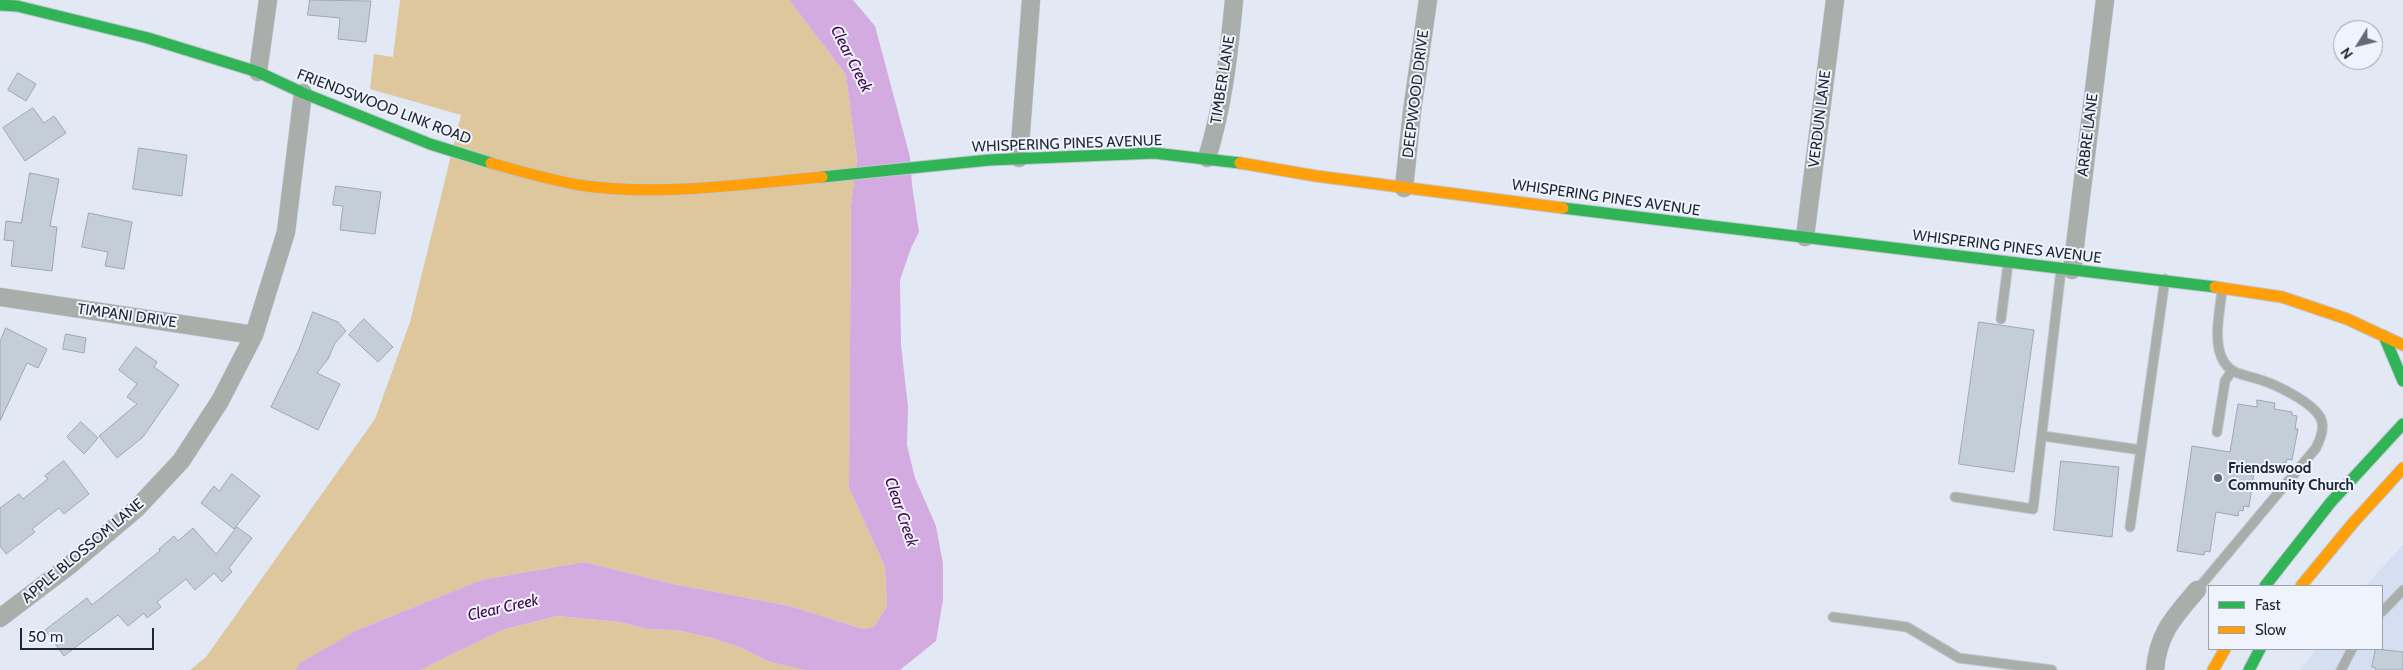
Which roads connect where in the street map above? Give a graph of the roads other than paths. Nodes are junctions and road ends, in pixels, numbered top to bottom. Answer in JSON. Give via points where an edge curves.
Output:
{"nodes":[{"id":1,"x":268,"y":0,"type":"edge"},
{"id":2,"x":1030,"y":0,"type":"edge"},
{"id":3,"x":1234,"y":0,"type":"edge"},
{"id":4,"x":1428,"y":0,"type":"edge"},
{"id":5,"x":1835,"y":0,"type":"edge"},
{"id":6,"x":2105,"y":0,"type":"edge"},
{"id":7,"x":17,"y":3,"type":"edge"},
{"id":8,"x":0,"y":5,"type":"edge"},
{"id":9,"x":258,"y":72,"type":"junction"},
{"id":10,"x":303,"y":93,"type":"junction"},
{"id":11,"x":1019,"y":158,"type":"junction"},
{"id":12,"x":1207,"y":158,"type":"junction"},
{"id":13,"x":795,"y":180,"type":"joint"},
{"id":14,"x":1404,"y":188,"type":"junction"},
{"id":15,"x":1806,"y":237,"type":"junction"},
{"id":16,"x":2008,"y":263,"type":"junction"},
{"id":17,"x":2067,"y":269,"type":"junction"},
{"id":18,"x":2165,"y":279,"type":"junction"},
{"id":19,"x":2222,"y":288,"type":"junction"},
{"id":20,"x":0,"y":297,"type":"edge"},
{"id":21,"x":2001,"y":319,"type":"dead end"},
{"id":22,"x":254,"y":335,"type":"junction"},
{"id":23,"x":2384,"y":336,"type":"junction"},
{"id":24,"x":2403,"y":345,"type":"edge"},
{"id":25,"x":2231,"y":372,"type":"junction"},
{"id":26,"x":2403,"y":381,"type":"edge"},
{"id":27,"x":2403,"y":415,"type":"edge"},
{"id":28,"x":2400,"y":427,"type":"edge"},
{"id":29,"x":2217,"y":432,"type":"dead end"},
{"id":30,"x":2043,"y":436,"type":"junction"},
{"id":31,"x":2141,"y":450,"type":"junction"},
{"id":32,"x":2403,"y":468,"type":"edge"},
{"id":33,"x":1955,"y":497,"type":"dead end"},
{"id":34,"x":2130,"y":527,"type":"dead end"},
{"id":35,"x":2266,"y":585,"type":"edge"},
{"id":36,"x":2302,"y":585,"type":"edge"},
{"id":37,"x":2197,"y":590,"type":"joint"},
{"id":38,"x":2403,"y":590,"type":"edge"},
{"id":39,"x":2383,"y":611,"type":"edge"},
{"id":40,"x":1833,"y":617,"type":"dead end"},
{"id":41,"x":0,"y":618,"type":"edge"},
{"id":42,"x":2224,"y":650,"type":"edge"},
{"id":43,"x":2259,"y":650,"type":"edge"},
{"id":44,"x":2352,"y":650,"type":"edge"},
{"id":45,"x":2052,"y":670,"type":"edge"},
{"id":46,"x":2155,"y":670,"type":"edge"},
{"id":47,"x":2213,"y":670,"type":"edge"},
{"id":48,"x":2249,"y":670,"type":"edge"},
{"id":49,"x":2342,"y":670,"type":"edge"}],
"edges":[{"from":1,"to":9,"type":"street"},
{"from":2,"to":11,"type":"street"},
{"from":3,"to":12,"type":"street","name":"TIMBER LANE","via":[[1222,93]]},
{"from":4,"to":14,"type":"street","name":"DEEPWOOD DRIVE"},
{"from":5,"to":15,"type":"street","name":"VERDUN LANE"},
{"from":6,"to":17,"type":"street","name":"ARBRE LANE"},
{"from":7,"to":8,"type":"main road","name":"FRIENDSWOOD LINK ROAD"},
{"from":7,"to":9,"type":"main road","name":"FRIENDSWOOD LINK ROAD"},
{"from":9,"to":10,"type":"main road","name":"FRIENDSWOOD LINK ROAD"},
{"from":10,"to":13,"type":"main road","name":"FRIENDSWOOD LINK ROAD","via":[[430,144],[528,174],[579,185],[661,190]]},
{"from":10,"to":22,"type":"street","name":"APPLE BLOSSOM LANE","via":[[286,232]]},
{"from":11,"to":12,"type":"main road","name":"WHISPERING PINES AVENUE","via":[[1146,153]]},
{"from":11,"to":13,"type":"main road","name":"WHISPERING PINES AVENUE"},
{"from":12,"to":14,"type":"main road","name":"WHISPERING PINES AVENUE"},
{"from":14,"to":15,"type":"main road","name":"WHISPERING PINES AVENUE"},
{"from":15,"to":16,"type":"main road","name":"WHISPERING PINES AVENUE"},
{"from":16,"to":17,"type":"main road","name":"WHISPERING PINES AVENUE"},
{"from":16,"to":21,"type":"lane"},
{"from":17,"to":18,"type":"main road","name":"WHISPERING PINES AVENUE"},
{"from":17,"to":30,"type":"lane"},
{"from":18,"to":19,"type":"main road","name":"WHISPERING PINES AVENUE"},
{"from":18,"to":31,"type":"lane"},
{"from":19,"to":23,"type":"main road","name":"WHISPERING PINES AVENUE","via":[[2305,303]]},
{"from":19,"to":25,"type":"lane","via":[[2220,349]]},
{"from":20,"to":22,"type":"street","name":"TIMPANI DRIVE"},
{"from":22,"to":41,"type":"street","name":"APPLE BLOSSOM LANE","via":[[220,401],[181,461],[136,509]]},
{"from":23,"to":24,"type":"main road","name":"WHISPERING PINES AVENUE"},
{"from":23,"to":26,"type":"main road"},
{"from":25,"to":29,"type":"lane","via":[[2224,381]]},
{"from":25,"to":37,"type":"lane","via":[[2262,380],[2306,403],[2322,420],[2321,438]]},
{"from":27,"to":28,"type":"main road"},
{"from":28,"to":35,"type":"main road","via":[[2299,538]]},
{"from":30,"to":31,"type":"lane"},
{"from":30,"to":33,"type":"lane","via":[[2033,509]]},
{"from":31,"to":34,"type":"lane"},
{"from":32,"to":36,"type":"main road"},
{"from":37,"to":46,"type":"street","via":[[2163,633],[2156,653]]},
{"from":38,"to":39,"type":"lane"},
{"from":40,"to":45,"type":"lane","via":[[1906,627],[1959,658]]},
{"from":42,"to":47,"type":"main road"},
{"from":43,"to":48,"type":"main road"},
{"from":44,"to":49,"type":"lane"}]}
